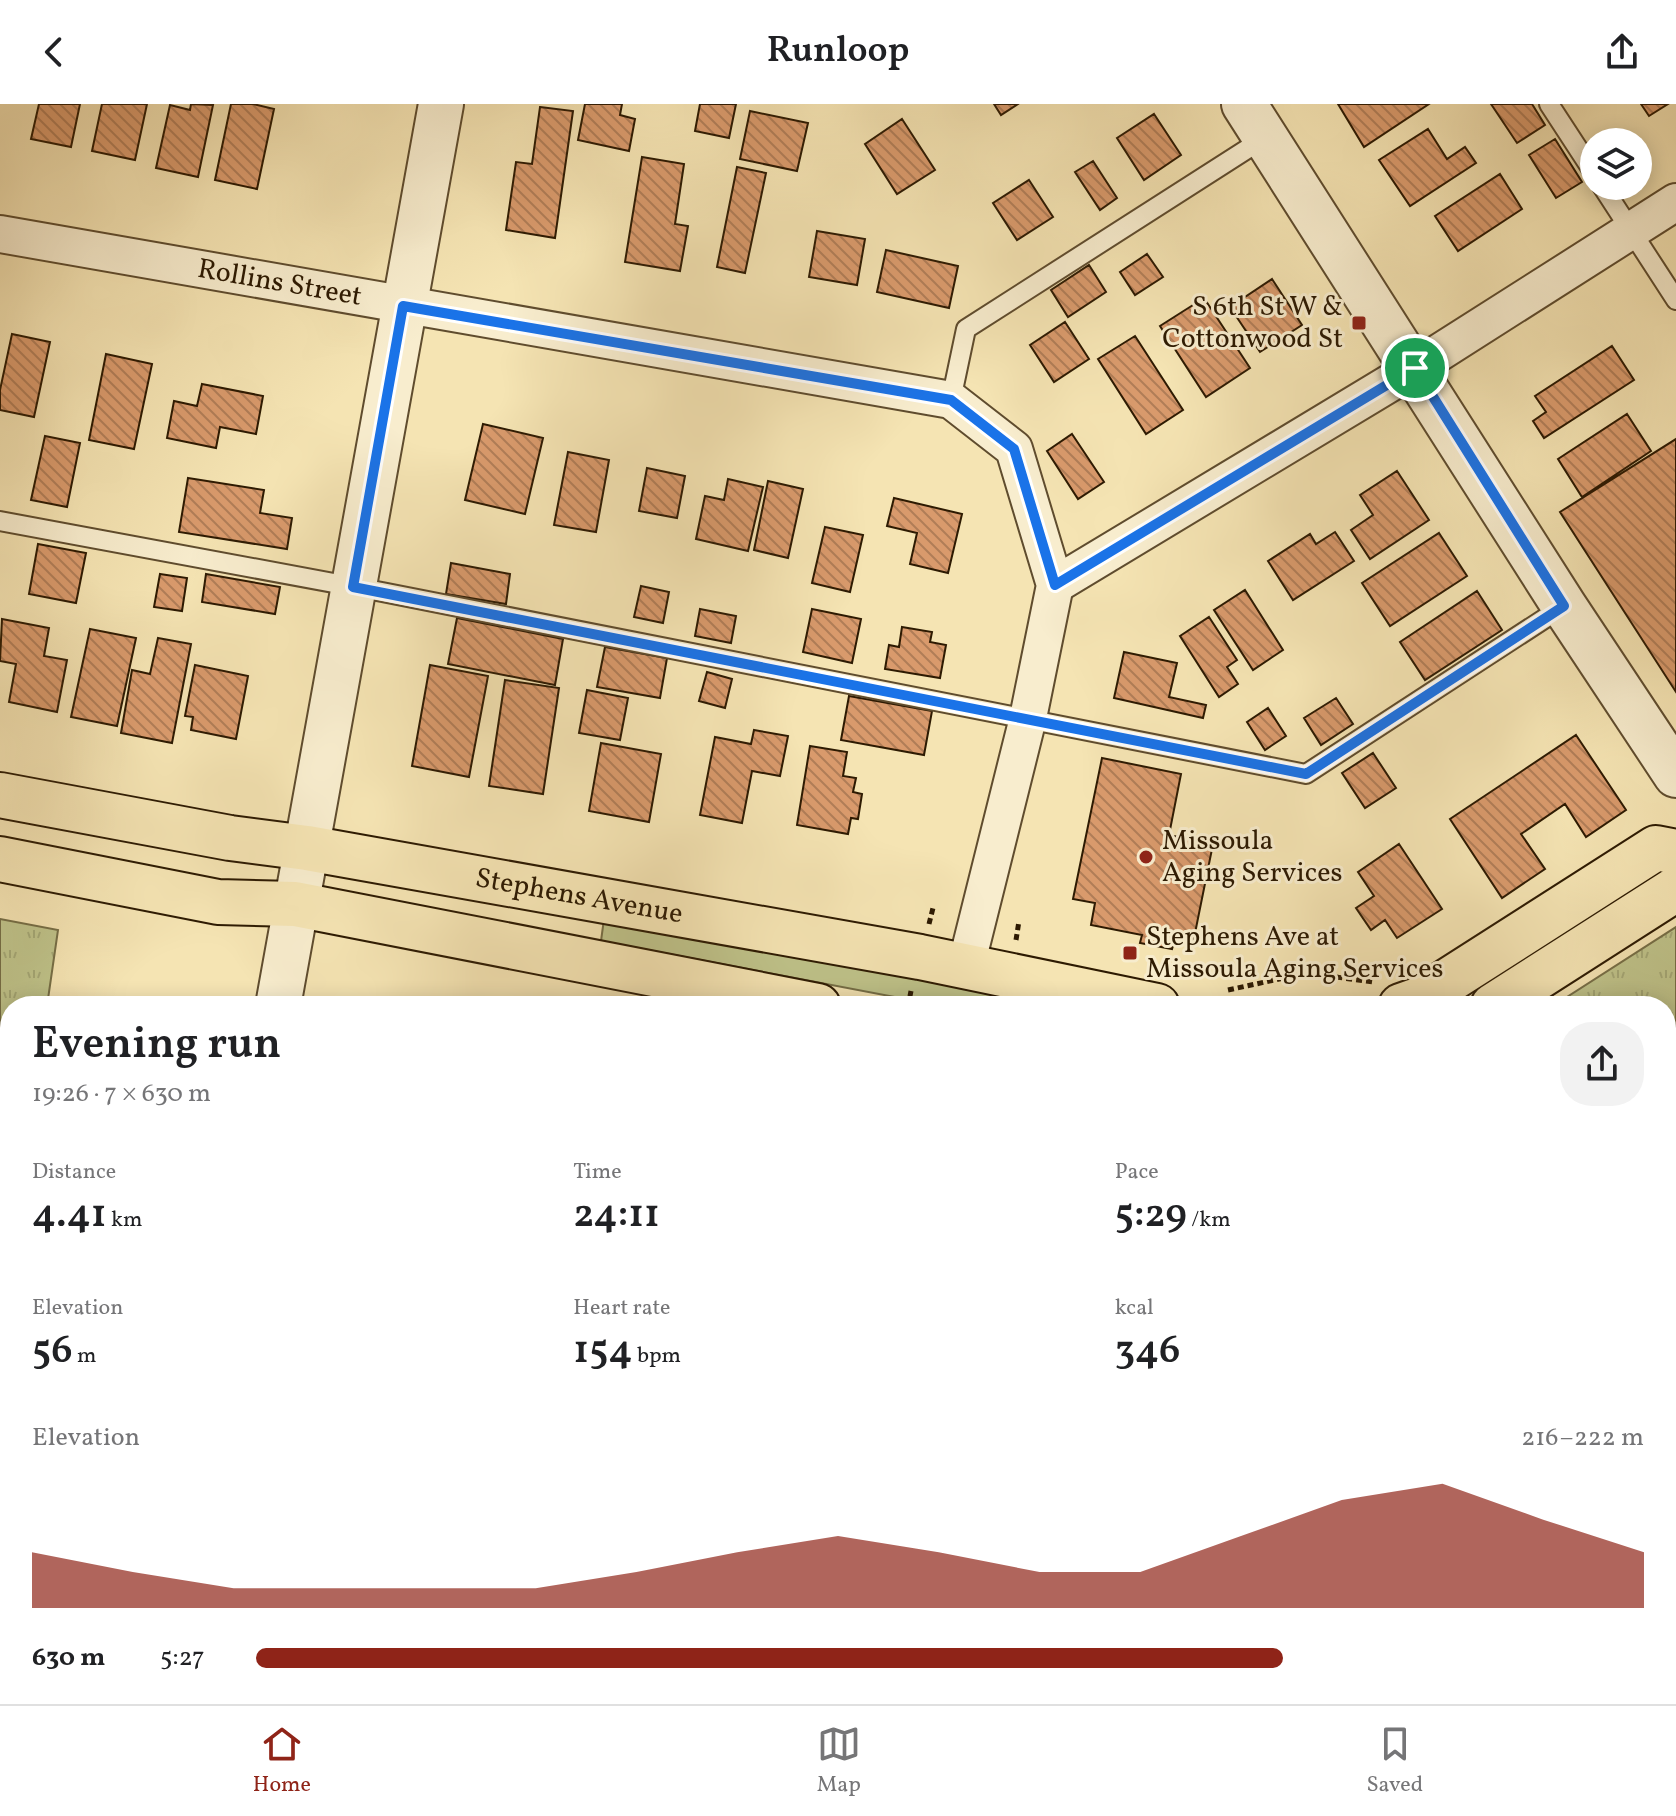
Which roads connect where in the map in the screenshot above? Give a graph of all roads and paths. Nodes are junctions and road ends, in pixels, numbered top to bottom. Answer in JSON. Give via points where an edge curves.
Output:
{"nodes":[{"id":1,"x":441,"y":104,"type":"edge"},
{"id":2,"x":1549,"y":104,"type":"edge"},
{"id":3,"x":1255,"y":121,"type":"edge"},
{"id":4,"x":1580,"y":152,"type":"edge"},
{"id":5,"x":1611,"y":200,"type":"edge"},
{"id":6,"x":1676,"y":202,"type":"edge"},
{"id":7,"x":1631,"y":230,"type":"junction"},
{"id":8,"x":0,"y":234,"type":"edge"},
{"id":9,"x":1676,"y":300,"type":"edge"},
{"id":10,"x":403,"y":306,"type":"junction"},
{"id":11,"x":1415,"y":368,"type":"junction"},
{"id":12,"x":951,"y":400,"type":"junction"},
{"id":13,"x":0,"y":521,"type":"edge"},
{"id":14,"x":1055,"y":585,"type":"junction"},
{"id":15,"x":353,"y":587,"type":"junction"},
{"id":16,"x":1564,"y":606,"type":"junction"},
{"id":17,"x":1028,"y":718,"type":"junction"},
{"id":18,"x":1676,"y":775,"type":"edge"},
{"id":19,"x":0,"y":795,"type":"edge"},
{"id":20,"x":307,"y":848,"type":"junction"},
{"id":21,"x":1676,"y":852,"type":"edge"},
{"id":22,"x":0,"y":859,"type":"edge"},
{"id":23,"x":1676,"y":889,"type":"edge"},
{"id":24,"x":295,"y":904,"type":"junction"},
{"id":25,"x":966,"y":966,"type":"junction"},
{"id":26,"x":1228,"y":990,"type":"dead end"},
{"id":27,"x":1389,"y":994,"type":"edge"},
{"id":28,"x":280,"y":996,"type":"edge"},
{"id":29,"x":767,"y":996,"type":"edge"},
{"id":30,"x":1109,"y":996,"type":"edge"},
{"id":31,"x":1424,"y":996,"type":"edge"},
{"id":32,"x":1509,"y":996,"type":"edge"}],
"edges":[{"from":1,"to":10,"type":"street"},
{"from":2,"to":4,"type":"lane"},
{"from":3,"to":11,"type":"street"},
{"from":3,"to":12,"type":"lane","via":[[966,329]]},
{"from":5,"to":7,"type":"lane"},
{"from":6,"to":7,"type":"street"},
{"from":7,"to":9,"type":"lane"},
{"from":7,"to":11,"type":"street"},
{"from":8,"to":10,"type":"street","name":"Rollins Street"},
{"from":10,"to":12,"type":"street","name":"Rollins Street"},
{"from":10,"to":15,"type":"street"},
{"from":11,"to":14,"type":"street"},
{"from":11,"to":16,"type":"street"},
{"from":12,"to":14,"type":"street","name":"Rollins Street","via":[[1014,449]]},
{"from":13,"to":15,"type":"lane"},
{"from":14,"to":17,"type":"street"},
{"from":15,"to":17,"type":"lane"},
{"from":15,"to":20,"type":"street"},
{"from":16,"to":17,"type":"lane","via":[[1306,774]]},
{"from":16,"to":18,"type":"street"},
{"from":17,"to":25,"type":"street"},
{"from":19,"to":20,"type":"main road","name":"Stephens Avenue"},
{"from":20,"to":24,"type":"street"},
{"from":20,"to":25,"type":"main road","name":"Stephens Avenue"},
{"from":21,"to":31,"type":"main road","via":[[1656,848]]},
{"from":22,"to":24,"type":"main road","via":[[218,902]]},
{"from":23,"to":32,"type":"main road"},
{"from":24,"to":28,"type":"street"},
{"from":24,"to":29,"type":"main road"},
{"from":25,"to":30,"type":"main road","name":"Stephens Avenue"},
{"from":26,"to":27,"type":"path","via":[[1321,975]]}]}
